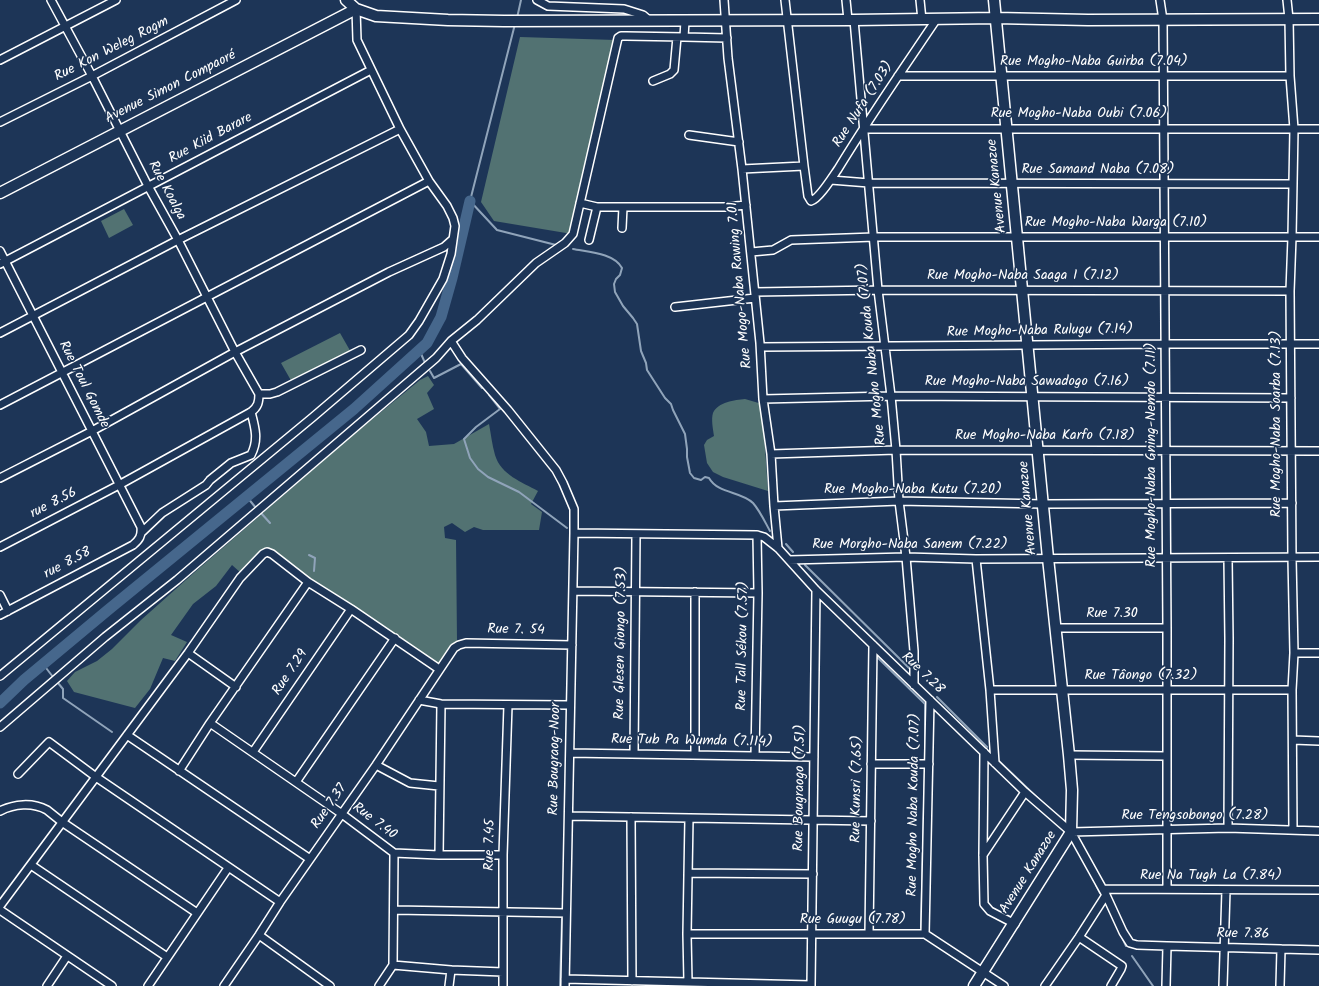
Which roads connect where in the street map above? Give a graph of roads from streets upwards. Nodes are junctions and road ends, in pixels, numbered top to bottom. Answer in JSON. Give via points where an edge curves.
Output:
{"nodes":[{"id":1,"x":51,"y":0,"type":"edge"},
{"id":2,"x":116,"y":0,"type":"edge"},
{"id":3,"x":236,"y":0,"type":"edge"},
{"id":4,"x":346,"y":0,"type":"edge"},
{"id":5,"x":537,"y":0,"type":"edge"},
{"id":6,"x":724,"y":0,"type":"edge"},
{"id":7,"x":785,"y":0,"type":"edge"},
{"id":8,"x":846,"y":0,"type":"edge"},
{"id":9,"x":920,"y":0,"type":"edge"},
{"id":10,"x":994,"y":0,"type":"edge"},
{"id":11,"x":1160,"y":0,"type":"edge"},
{"id":12,"x":1287,"y":0,"type":"edge"},
{"id":13,"x":356,"y":8,"type":"junction"},
{"id":14,"x":996,"y":18,"type":"junction"},
{"id":15,"x":1289,"y":19,"type":"junction"},
{"id":16,"x":1319,"y":19,"type":"edge"},
{"id":17,"x":726,"y":20,"type":"junction"},
{"id":18,"x":787,"y":20,"type":"junction"},
{"id":19,"x":851,"y":20,"type":"junction"},
{"id":20,"x":922,"y":20,"type":"junction"},
{"id":21,"x":936,"y":20,"type":"junction"},
{"id":22,"x":1163,"y":20,"type":"junction"},
{"id":23,"x":650,"y":21,"type":"junction"},
{"id":24,"x":685,"y":21,"type":"junction"},
{"id":25,"x":65,"y":26,"type":"junction"},
{"id":26,"x":681,"y":37,"type":"junction"},
{"id":27,"x":727,"y":38,"type":"junction"},
{"id":28,"x":0,"y":60,"type":"edge"},
{"id":29,"x":371,"y":70,"type":"junction"},
{"id":30,"x":92,"y":76,"type":"junction"},
{"id":31,"x":898,"y":76,"type":"junction"},
{"id":32,"x":1001,"y":76,"type":"junction"},
{"id":33,"x":1290,"y":76,"type":"junction"},
{"id":34,"x":1163,"y":77,"type":"junction"},
{"id":35,"x":653,"y":81,"type":"dead end"},
{"id":36,"x":0,"y":122,"type":"edge"},
{"id":37,"x":864,"y":127,"type":"junction"},
{"id":38,"x":1006,"y":128,"type":"junction"},
{"id":39,"x":1163,"y":128,"type":"junction"},
{"id":40,"x":400,"y":129,"type":"junction"},
{"id":41,"x":1294,"y":129,"type":"junction"},
{"id":42,"x":1319,"y":129,"type":"edge"},
{"id":43,"x":121,"y":130,"type":"junction"},
{"id":44,"x":689,"y":135,"type":"dead end"},
{"id":45,"x":739,"y":142,"type":"junction"},
{"id":46,"x":804,"y":166,"type":"junction"},
{"id":47,"x":742,"y":168,"type":"junction"},
{"id":48,"x":831,"y":180,"type":"junction"},
{"id":49,"x":429,"y":181,"type":"junction"},
{"id":50,"x":869,"y":183,"type":"junction"},
{"id":51,"x":1164,"y":183,"type":"junction"},
{"id":52,"x":1012,"y":184,"type":"junction"},
{"id":53,"x":1293,"y":184,"type":"junction"},
{"id":54,"x":148,"y":186,"type":"junction"},
{"id":55,"x":0,"y":193,"type":"edge"},
{"id":56,"x":580,"y":203,"type":"junction"},
{"id":57,"x":746,"y":205,"type":"junction"},
{"id":58,"x":597,"y":207,"type":"junction"},
{"id":59,"x":623,"y":207,"type":"junction"},
{"id":60,"x":622,"y":228,"type":"dead end"},
{"id":61,"x":874,"y":237,"type":"junction"},
{"id":62,"x":1018,"y":237,"type":"junction"},
{"id":63,"x":1164,"y":237,"type":"junction"},
{"id":64,"x":1292,"y":237,"type":"junction"},
{"id":65,"x":1319,"y":237,"type":"edge"},
{"id":66,"x":453,"y":239,"type":"junction"},
{"id":67,"x":178,"y":240,"type":"junction"},
{"id":68,"x":589,"y":240,"type":"dead end"},
{"id":69,"x":0,"y":251,"type":"edge"},
{"id":70,"x":751,"y":252,"type":"junction"},
{"id":71,"x":3,"y":263,"type":"edge"},
{"id":72,"x":878,"y":290,"type":"junction"},
{"id":73,"x":1166,"y":290,"type":"junction"},
{"id":74,"x":1022,"y":291,"type":"junction"},
{"id":75,"x":1290,"y":291,"type":"junction"},
{"id":76,"x":755,"y":295,"type":"junction"},
{"id":77,"x":207,"y":297,"type":"junction"},
{"id":78,"x":675,"y":307,"type":"dead end"},
{"id":79,"x":34,"y":316,"type":"junction"},
{"id":80,"x":0,"y":333,"type":"edge"},
{"id":81,"x":451,"y":341,"type":"junction"},
{"id":82,"x":1166,"y":344,"type":"junction"},
{"id":83,"x":1291,"y":344,"type":"junction"},
{"id":84,"x":1319,"y":344,"type":"edge"},
{"id":85,"x":1028,"y":345,"type":"junction"},
{"id":86,"x":761,"y":347,"type":"junction"},
{"id":87,"x":886,"y":347,"type":"junction"},
{"id":88,"x":361,"y":350,"type":"dead end"},
{"id":89,"x":235,"y":352,"type":"junction"},
{"id":90,"x":62,"y":372,"type":"junction"},
{"id":91,"x":259,"y":394,"type":"junction"},
{"id":92,"x":891,"y":396,"type":"junction"},
{"id":93,"x":1033,"y":396,"type":"junction"},
{"id":94,"x":1165,"y":397,"type":"junction"},
{"id":95,"x":1291,"y":398,"type":"junction"},
{"id":96,"x":764,"y":399,"type":"junction"},
{"id":97,"x":0,"y":405,"type":"edge"},
{"id":98,"x":251,"y":412,"type":"junction"},
{"id":99,"x":92,"y":431,"type":"junction"},
{"id":100,"x":896,"y":450,"type":"junction"},
{"id":101,"x":1038,"y":450,"type":"junction"},
{"id":102,"x":1292,"y":450,"type":"junction"},
{"id":103,"x":1319,"y":450,"type":"edge"},
{"id":104,"x":1165,"y":451,"type":"junction"},
{"id":105,"x":770,"y":454,"type":"junction"},
{"id":106,"x":0,"y":478,"type":"edge"},
{"id":107,"x":119,"y":485,"type":"junction"},
{"id":108,"x":899,"y":501,"type":"junction"},
{"id":109,"x":1166,"y":503,"type":"junction"},
{"id":110,"x":1292,"y":503,"type":"junction"},
{"id":111,"x":1043,"y":504,"type":"junction"},
{"id":112,"x":774,"y":506,"type":"junction"},
{"id":113,"x":142,"y":532,"type":"junction"},
{"id":114,"x":574,"y":533,"type":"junction"},
{"id":115,"x":636,"y":534,"type":"junction"},
{"id":116,"x":757,"y":535,"type":"junction"},
{"id":117,"x":0,"y":547,"type":"edge"},
{"id":118,"x":778,"y":548,"type":"junction"},
{"id":119,"x":906,"y":557,"type":"junction"},
{"id":120,"x":1319,"y":557,"type":"edge"},
{"id":121,"x":1048,"y":558,"type":"junction"},
{"id":122,"x":1166,"y":558,"type":"junction"},
{"id":123,"x":1292,"y":558,"type":"junction"},
{"id":124,"x":976,"y":559,"type":"junction"},
{"id":125,"x":1228,"y":559,"type":"junction"},
{"id":126,"x":789,"y":560,"type":"junction"},
{"id":127,"x":308,"y":582,"type":"junction"},
{"id":128,"x":816,"y":590,"type":"junction"},
{"id":129,"x":573,"y":591,"type":"junction"},
{"id":130,"x":636,"y":592,"type":"junction"},
{"id":131,"x":695,"y":592,"type":"junction"},
{"id":132,"x":758,"y":593,"type":"junction"},
{"id":133,"x":0,"y":595,"type":"edge"},
{"id":134,"x":351,"y":608,"type":"junction"},
{"id":135,"x":8,"y":611,"type":"junction"},
{"id":136,"x":0,"y":615,"type":"edge"},
{"id":137,"x":1056,"y":628,"type":"junction"},
{"id":138,"x":1167,"y":628,"type":"junction"},
{"id":139,"x":395,"y":638,"type":"junction"},
{"id":140,"x":459,"y":644,"type":"joint"},
{"id":141,"x":572,"y":645,"type":"junction"},
{"id":142,"x":873,"y":645,"type":"junction"},
{"id":143,"x":188,"y":653,"type":"junction"},
{"id":144,"x":1294,"y":653,"type":"junction"},
{"id":145,"x":1319,"y":653,"type":"edge"},
{"id":146,"x":439,"y":669,"type":"junction"},
{"id":147,"x":0,"y":676,"type":"edge"},
{"id":148,"x":914,"y":685,"type":"junction"},
{"id":149,"x":236,"y":687,"type":"junction"},
{"id":150,"x":990,"y":690,"type":"junction"},
{"id":151,"x":1062,"y":690,"type":"junction"},
{"id":152,"x":1167,"y":690,"type":"junction"},
{"id":153,"x":1229,"y":690,"type":"junction"},
{"id":154,"x":1292,"y":690,"type":"junction"},
{"id":155,"x":419,"y":700,"type":"junction"},
{"id":156,"x":930,"y":700,"type":"junction"},
{"id":157,"x":441,"y":704,"type":"junction"},
{"id":158,"x":508,"y":705,"type":"junction"},
{"id":159,"x":570,"y":705,"type":"junction"},
{"id":160,"x":210,"y":723,"type":"junction"},
{"id":161,"x":0,"y":727,"type":"edge"},
{"id":162,"x":127,"y":735,"type":"junction"},
{"id":163,"x":1293,"y":740,"type":"junction"},
{"id":164,"x":1319,"y":741,"type":"edge"},
{"id":165,"x":253,"y":752,"type":"junction"},
{"id":166,"x":984,"y":752,"type":"junction"},
{"id":167,"x":570,"y":753,"type":"junction"},
{"id":168,"x":634,"y":754,"type":"junction"},
{"id":169,"x":694,"y":755,"type":"junction"},
{"id":170,"x":1069,"y":755,"type":"junction"},
{"id":171,"x":755,"y":756,"type":"junction"},
{"id":172,"x":1167,"y":756,"type":"junction"},
{"id":173,"x":814,"y":757,"type":"junction"},
{"id":174,"x":995,"y":763,"type":"junction"},
{"id":175,"x":871,"y":764,"type":"junction"},
{"id":176,"x":929,"y":764,"type":"junction"},
{"id":177,"x":376,"y":765,"type":"junction"},
{"id":178,"x":179,"y":771,"type":"junction"},
{"id":179,"x":18,"y":774,"type":"dead end"},
{"id":180,"x":96,"y":777,"type":"junction"},
{"id":181,"x":296,"y":782,"type":"junction"},
{"id":182,"x":439,"y":786,"type":"junction"},
{"id":183,"x":1025,"y":792,"type":"junction"},
{"id":184,"x":0,"y":811,"type":"edge"},
{"id":185,"x":342,"y":814,"type":"junction"},
{"id":186,"x":568,"y":816,"type":"junction"},
{"id":187,"x":631,"y":817,"type":"junction"},
{"id":188,"x":689,"y":818,"type":"junction"},
{"id":189,"x":814,"y":820,"type":"junction"},
{"id":190,"x":871,"y":821,"type":"junction"},
{"id":191,"x":62,"y":822,"type":"junction"},
{"id":192,"x":1228,"y":828,"type":"junction"},
{"id":193,"x":1167,"y":829,"type":"junction"},
{"id":194,"x":1293,"y":830,"type":"junction"},
{"id":195,"x":1319,"y":831,"type":"edge"},
{"id":196,"x":1071,"y":832,"type":"junction"},
{"id":197,"x":394,"y":853,"type":"junction"},
{"id":198,"x":439,"y":855,"type":"junction"},
{"id":199,"x":503,"y":855,"type":"junction"},
{"id":200,"x":983,"y":855,"type":"junction"},
{"id":201,"x":310,"y":859,"type":"junction"},
{"id":202,"x":30,"y":865,"type":"junction"},
{"id":203,"x":228,"y":868,"type":"junction"},
{"id":204,"x":688,"y":873,"type":"junction"},
{"id":205,"x":813,"y":874,"type":"junction"},
{"id":206,"x":1167,"y":889,"type":"junction"},
{"id":207,"x":1226,"y":890,"type":"junction"},
{"id":208,"x":1319,"y":890,"type":"edge"},
{"id":209,"x":1104,"y":892,"type":"junction"},
{"id":210,"x":280,"y":902,"type":"junction"},
{"id":211,"x":0,"y":906,"type":"edge"},
{"id":212,"x":0,"y":910,"type":"edge"},
{"id":213,"x":394,"y":910,"type":"junction"},
{"id":214,"x":503,"y":912,"type":"junction"},
{"id":215,"x":197,"y":913,"type":"junction"},
{"id":216,"x":566,"y":913,"type":"junction"},
{"id":217,"x":1015,"y":924,"type":"junction"},
{"id":218,"x":687,"y":934,"type":"junction"},
{"id":219,"x":812,"y":934,"type":"junction"},
{"id":220,"x":869,"y":934,"type":"junction"},
{"id":221,"x":925,"y":934,"type":"junction"},
{"id":222,"x":259,"y":935,"type":"junction"},
{"id":223,"x":1079,"y":937,"type":"junction"},
{"id":224,"x":1167,"y":946,"type":"junction"},
{"id":225,"x":1224,"y":948,"type":"junction"},
{"id":226,"x":1281,"y":949,"type":"junction"},
{"id":227,"x":1319,"y":950,"type":"edge"},
{"id":228,"x":68,"y":956,"type":"junction"},
{"id":229,"x":167,"y":957,"type":"junction"},
{"id":230,"x":393,"y":965,"type":"junction"},
{"id":231,"x":451,"y":970,"type":"junction"},
{"id":232,"x":503,"y":972,"type":"junction"},
{"id":233,"x":984,"y":972,"type":"junction"},
{"id":234,"x":632,"y":981,"type":"junction"},
{"id":235,"x":688,"y":982,"type":"junction"},
{"id":236,"x":565,"y":983,"type":"edge"},
{"id":237,"x":811,"y":985,"type":"edge"},
{"id":238,"x":47,"y":986,"type":"edge"},
{"id":239,"x":112,"y":986,"type":"edge"},
{"id":240,"x":148,"y":986,"type":"edge"},
{"id":241,"x":224,"y":986,"type":"edge"},
{"id":242,"x":330,"y":986,"type":"edge"},
{"id":243,"x":379,"y":986,"type":"edge"},
{"id":244,"x":449,"y":986,"type":"edge"},
{"id":245,"x":503,"y":986,"type":"edge"},
{"id":246,"x":974,"y":986,"type":"edge"},
{"id":247,"x":1004,"y":986,"type":"edge"},
{"id":248,"x":1045,"y":986,"type":"edge"},
{"id":249,"x":1111,"y":986,"type":"edge"},
{"id":250,"x":1166,"y":986,"type":"edge"},
{"id":251,"x":1223,"y":986,"type":"edge"},
{"id":252,"x":1280,"y":986,"type":"edge"}],
"edges":[{"from":1,"to":25,"type":"street","name":"Rue Koalga"},
{"from":2,"to":25,"type":"street"},
{"from":3,"to":30,"type":"street","name":"Rue Kon Weleg Rogm"},
{"from":4,"to":13,"type":"street"},
{"from":5,"to":23,"type":"street","via":[[548,6],[624,9],[642,15]]},
{"from":6,"to":17,"type":"street","name":"Rue Mogo-Naba Rawing 7.01"},
{"from":7,"to":18,"type":"street"},
{"from":8,"to":19,"type":"street","name":"Rue Mogho Naba Kouda (7.07)"},
{"from":9,"to":20,"type":"street"},
{"from":10,"to":14,"type":"street","name":"Avenue Kanazoe"},
{"from":11,"to":22,"type":"street","name":"Rue Mogho-Naba Gning-Nemdo (7.11)"},
{"from":12,"to":15,"type":"street","name":"Rue Mogho-Naba Soarba (7.13)"},
{"from":13,"to":23,"type":"street","via":[[376,16],[504,21]]},
{"from":13,"to":29,"type":"street","via":[[357,40]]},
{"from":13,"to":43,"type":"street","name":"Avenue Simon Compaoré"},
{"from":14,"to":21,"type":"street"},
{"from":14,"to":22,"type":"street"},
{"from":14,"to":32,"type":"street","name":"Avenue Kanazoe"},
{"from":15,"to":16,"type":"street"},
{"from":15,"to":22,"type":"street"},
{"from":15,"to":33,"type":"street","name":"Rue Mogho-Naba Soarba (7.13)"},
{"from":17,"to":18,"type":"street"},
{"from":17,"to":24,"type":"street"},
{"from":17,"to":27,"type":"street","name":"Rue Mogo-Naba Rawing 7.01"},
{"from":18,"to":19,"type":"street"},
{"from":18,"to":46,"type":"street"},
{"from":19,"to":20,"type":"street"},
{"from":19,"to":37,"type":"street","name":"Rue Mogho Naba Kouda (7.07)"},
{"from":20,"to":21,"type":"street"},
{"from":21,"to":31,"type":"street","name":"Rue Nufa (7.03)"},
{"from":22,"to":34,"type":"street","name":"Rue Mogho-Naba Gning-Nemdo (7.11)"},
{"from":23,"to":24,"type":"street"},
{"from":24,"to":26,"type":"street"},
{"from":25,"to":28,"type":"street"},
{"from":25,"to":30,"type":"street","name":"Rue Koalga"},
{"from":26,"to":27,"type":"street"},
{"from":26,"to":35,"type":"street","via":[[674,70]]},
{"from":26,"to":56,"type":"street","via":[[618,38]]},
{"from":27,"to":45,"type":"street","name":"Rue Mogo-Naba Rawing 7.01"},
{"from":29,"to":40,"type":"street"},
{"from":29,"to":54,"type":"street","name":"Rue Kiid Barare"},
{"from":30,"to":36,"type":"street","name":"Rue Kon Weleg Rogm"},
{"from":30,"to":43,"type":"street","name":"Rue Koalga"},
{"from":31,"to":32,"type":"street","name":"Rue Mogho-Naba Guirba (7.04)"},
{"from":31,"to":37,"type":"street","name":"Rue Nufa (7.03)"},
{"from":32,"to":34,"type":"street","name":"Rue Mogho-Naba Guirba (7.04)"},
{"from":32,"to":38,"type":"street","name":"Avenue Kanazoe"},
{"from":33,"to":34,"type":"street","name":"Rue Mogho-Naba Guirba (7.04)"},
{"from":33,"to":41,"type":"street","name":"Rue Mogho-Naba Soarba (7.13)"},
{"from":34,"to":39,"type":"street","name":"Rue Mogho-Naba Gning-Nemdo (7.11)"},
{"from":37,"to":38,"type":"street","name":"Rue Mogho-Naba Oubi (7.06)"},
{"from":37,"to":48,"type":"street","name":"Rue Nufa (7.03)"},
{"from":37,"to":50,"type":"street","name":"Rue Mogho Naba Kouda (7.07)"},
{"from":38,"to":39,"type":"street","name":"Rue Mogho-Naba Oubi (7.06)"},
{"from":38,"to":52,"type":"street","name":"Avenue Kanazoe"},
{"from":39,"to":41,"type":"street","name":"Rue Mogho-Naba Oubi (7.06)"},
{"from":39,"to":51,"type":"street","name":"Rue Mogho-Naba Gning-Nemdo (7.11)"},
{"from":40,"to":49,"type":"street"},
{"from":40,"to":67,"type":"street"},
{"from":41,"to":42,"type":"street","name":"Rue Mogho-Naba Oubi (7.06)"},
{"from":41,"to":53,"type":"street","name":"Rue Mogho-Naba Soarba (7.13)"},
{"from":43,"to":54,"type":"street","name":"Rue Koalga"},
{"from":43,"to":55,"type":"street","name":"Avenue Simon Compaoré"},
{"from":44,"to":45,"type":"street"},
{"from":45,"to":47,"type":"street","name":"Rue Mogo-Naba Rawing 7.01"},
{"from":46,"to":47,"type":"street"},
{"from":46,"to":48,"type":"street","name":"Rue Nufa (7.03)","via":[[809,200],[814,200]]},
{"from":47,"to":57,"type":"street","name":"Rue Mogo-Naba Rawing 7.01"},
{"from":48,"to":50,"type":"street","name":"Rue Samand Naba (7.08)"},
{"from":49,"to":66,"type":"street","via":[[453,218]]},
{"from":49,"to":77,"type":"street"},
{"from":50,"to":52,"type":"street","name":"Rue Samand Naba (7.08)"},
{"from":50,"to":61,"type":"street","name":"Rue Mogho Naba Kouda (7.07)"},
{"from":51,"to":52,"type":"street","name":"Rue Samand Naba (7.08)"},
{"from":51,"to":53,"type":"street","name":"Rue Samand Naba (7.08)"},
{"from":51,"to":63,"type":"street","name":"Rue Mogho-Naba Gning-Nemdo (7.11)"},
{"from":52,"to":62,"type":"street","name":"Avenue Kanazoe"},
{"from":53,"to":64,"type":"street","name":"Rue Mogho-Naba Soarba (7.13)"},
{"from":54,"to":67,"type":"street","name":"Rue Koalga"},
{"from":54,"to":71,"type":"street","name":"Rue Kiid Barare"},
{"from":56,"to":58,"type":"street"},
{"from":56,"to":81,"type":"street","via":[[573,234],[565,243],[536,263],[477,320]]},
{"from":57,"to":59,"type":"street"},
{"from":57,"to":70,"type":"street","name":"Rue Mogo-Naba Rawing 7.01"},
{"from":58,"to":59,"type":"street"},
{"from":58,"to":68,"type":"street"},
{"from":59,"to":60,"type":"street"},
{"from":61,"to":62,"type":"street","name":"Rue Mogho-Naba Warga (7.10)"},
{"from":61,"to":70,"type":"street","name":"Rue Mogho-Naba Warga (7.10)","via":[[791,240],[773,250]]},
{"from":61,"to":72,"type":"street","name":"Rue Mogho Naba Kouda (7.07)"},
{"from":62,"to":63,"type":"street","name":"Rue Mogho-Naba Warga (7.10)"},
{"from":62,"to":74,"type":"street","name":"Avenue Kanazoe"},
{"from":63,"to":64,"type":"street","name":"Rue Mogho-Naba Warga (7.10)"},
{"from":63,"to":73,"type":"street","name":"Rue Mogho-Naba Gning-Nemdo (7.11)"},
{"from":64,"to":65,"type":"street","name":"Rue Mogho-Naba Warga (7.10)"},
{"from":64,"to":75,"type":"street","name":"Rue Mogho-Naba Soarba (7.13)"},
{"from":66,"to":89,"type":"street","via":[[444,248],[389,272]]},
{"from":66,"to":147,"type":"street","via":[[443,279],[409,335],[314,418]]},
{"from":67,"to":77,"type":"street","name":"Rue Koalga"},
{"from":67,"to":79,"type":"street"},
{"from":69,"to":71,"type":"street","name":"Rue Toul Gomde"},
{"from":70,"to":76,"type":"street","name":"Rue Mogo-Naba Rawing 7.01"},
{"from":71,"to":79,"type":"street","name":"Rue Toul Gomde"},
{"from":72,"to":74,"type":"street","name":"Rue Mogho-Naba Saaga I (7.12)"},
{"from":72,"to":76,"type":"street","name":"Rue Mogho-Naba Saaga I (7.12)"},
{"from":72,"to":87,"type":"street","name":"Rue Mogho Naba Kouda (7.07)"},
{"from":73,"to":74,"type":"street","name":"Rue Mogho-Naba Saaga I (7.12)"},
{"from":73,"to":75,"type":"street","name":"Rue Mogho-Naba Saaga I (7.12)"},
{"from":73,"to":82,"type":"street","name":"Rue Mogho-Naba Gning-Nemdo (7.11)"},
{"from":74,"to":85,"type":"street","name":"Avenue Kanazoe"},
{"from":75,"to":83,"type":"street","name":"Rue Mogho-Naba Soarba (7.13)"},
{"from":76,"to":78,"type":"street","name":"Rue Mogho-Naba Saaga I (7.12)"},
{"from":76,"to":86,"type":"street","name":"Rue Mogo-Naba Rawing 7.01"},
{"from":77,"to":89,"type":"street","name":"Rue Koalga"},
{"from":77,"to":90,"type":"street"},
{"from":79,"to":80,"type":"street"},
{"from":79,"to":90,"type":"street","name":"Rue Toul Gomde"},
{"from":81,"to":114,"type":"street","name":"Rue Bougraog-Noor","via":[[462,358],[556,470],[574,510]]},
{"from":81,"to":161,"type":"street","via":[[436,358],[239,527]]},
{"from":82,"to":83,"type":"street","name":"Rue Mogho-Naba Rulugu (7.14)"},
{"from":82,"to":85,"type":"street","name":"Rue Mogho-Naba Rulugu (7.14)"},
{"from":82,"to":94,"type":"street","name":"Rue Mogho-Naba Gning-Nemdo (7.11)"},
{"from":83,"to":84,"type":"street","name":"Rue Mogho-Naba Rulugu (7.14)"},
{"from":83,"to":95,"type":"street","name":"Rue Mogho-Naba Soarba (7.13)"},
{"from":85,"to":87,"type":"street","name":"Rue Mogho-Naba Rulugu (7.14)"},
{"from":85,"to":93,"type":"street","name":"Avenue Kanazoe"},
{"from":86,"to":87,"type":"street","name":"Rue Mogho-Naba Rulugu (7.14)"},
{"from":86,"to":96,"type":"street","name":"Rue Mogo-Naba Rawing 7.01"},
{"from":87,"to":92,"type":"street","name":"Rue Mogho Naba Kouda (7.07)"},
{"from":88,"to":91,"type":"street","via":[[277,392]]},
{"from":89,"to":91,"type":"street","name":"Rue Koalga"},
{"from":89,"to":99,"type":"street"},
{"from":90,"to":97,"type":"street"},
{"from":90,"to":99,"type":"street","name":"Rue Toul Gomde"},
{"from":91,"to":98,"type":"street","via":[[259,403]]},
{"from":92,"to":93,"type":"street","name":"Rue Mogho-Naba Sawadogo (7.16)"},
{"from":92,"to":96,"type":"street","name":"Rue Mogho-Naba Sawadogo (7.16)"},
{"from":92,"to":100,"type":"street","name":"Rue Mogho Naba Kouda (7.07)"},
{"from":93,"to":94,"type":"street","name":"Rue Mogho-Naba Sawadogo (7.16)"},
{"from":93,"to":101,"type":"street","name":"Avenue Kanazoe"},
{"from":94,"to":95,"type":"street","name":"Rue Mogho-Naba Sawadogo (7.16)"},
{"from":94,"to":104,"type":"street","name":"Rue Mogho-Naba Gning-Nemdo (7.11)"},
{"from":95,"to":102,"type":"street","name":"Rue Mogho-Naba Soarba (7.13)"},
{"from":96,"to":105,"type":"street","name":"Rue Mogo-Naba Rawing 7.01"},
{"from":98,"to":107,"type":"street","name":"rue 8.56"},
{"from":98,"to":113,"type":"street","name":"rue 8.58","via":[[256,442],[251,455],[231,463],[206,485],[162,513]]},
{"from":99,"to":106,"type":"street"},
{"from":99,"to":107,"type":"street","name":"Rue Toul Gomde"},
{"from":100,"to":101,"type":"street","name":"Rue Mogho-Naba Karfo (7.18)"},
{"from":100,"to":105,"type":"street","name":"Rue Mogho-Naba Karfo (7.18)"},
{"from":100,"to":108,"type":"street","name":"Rue Mogho Naba Kouda (7.07)"},
{"from":101,"to":104,"type":"street","name":"Rue Mogho-Naba Karfo (7.18)"},
{"from":101,"to":111,"type":"street","name":"Avenue Kanazoe"},
{"from":102,"to":103,"type":"street","name":"Rue Mogho-Naba Karfo (7.18)"},
{"from":102,"to":104,"type":"street","name":"Rue Mogho-Naba Karfo (7.18)"},
{"from":102,"to":110,"type":"street","name":"Rue Mogho-Naba Soarba (7.13)"},
{"from":104,"to":109,"type":"street","name":"Rue Mogho-Naba Gning-Nemdo (7.11)"},
{"from":105,"to":112,"type":"street","name":"Rue Mogo-Naba Rawing 7.01"},
{"from":107,"to":113,"type":"street","name":"Rue Toul Gomde"},
{"from":107,"to":117,"type":"street","name":"rue 8.56"},
{"from":108,"to":111,"type":"street","name":"Rue Mogho-Naba Kutu (7.20)"},
{"from":108,"to":112,"type":"street","name":"Rue Mogho-Naba Kutu (7.20)"},
{"from":108,"to":119,"type":"street","name":"Rue Mogho Naba Kouda (7.07)"},
{"from":109,"to":110,"type":"street","name":"Rue Mogho-Naba Kutu (7.20)"},
{"from":109,"to":111,"type":"street","name":"Rue Mogho-Naba Kutu (7.20)"},
{"from":109,"to":122,"type":"street","name":"Rue Mogho-Naba Gning-Nemdo (7.11)"},
{"from":110,"to":123,"type":"street","name":"Rue Mogho-Naba Soarba (7.13)"},
{"from":111,"to":121,"type":"street","name":"Avenue Kanazoe"},
{"from":112,"to":118,"type":"street","name":"Rue Mogo-Naba Rawing 7.01"},
{"from":113,"to":135,"type":"street","name":"rue 8.58","via":[[133,545]]},
{"from":114,"to":115,"type":"street"},
{"from":114,"to":129,"type":"street","name":"Rue Bougraog-Noor"},
{"from":115,"to":116,"type":"street"},
{"from":115,"to":130,"type":"street","name":"Rue Glesen Giongo (7.53)"},
{"from":116,"to":118,"type":"street","name":"Rue 7.28"},
{"from":116,"to":132,"type":"street","name":"Rue Tall Sékou (7.57)"},
{"from":118,"to":126,"type":"street","name":"Rue 7.28"},
{"from":119,"to":124,"type":"street","name":"Rue Morgho-Naba Sanem (7.22)"},
{"from":119,"to":126,"type":"street","name":"Rue Morgho-Naba Sanem (7.22)"},
{"from":119,"to":148,"type":"street","name":"Rue Mogho Naba Kouda (7.07)","via":[[914,651]]},
{"from":120,"to":123,"type":"street","name":"Rue Morgho-Naba Sanem (7.22)"},
{"from":121,"to":122,"type":"street","name":"Rue Morgho-Naba Sanem (7.22)"},
{"from":121,"to":124,"type":"street","name":"Rue Morgho-Naba Sanem (7.22)"},
{"from":121,"to":137,"type":"street","name":"Avenue Kanazoe"},
{"from":122,"to":125,"type":"street","name":"Rue Morgho-Naba Sanem (7.22)"},
{"from":122,"to":138,"type":"street","name":"Rue Mogho-Naba Gning-Nemdo (7.11)"},
{"from":123,"to":125,"type":"street","name":"Rue Morgho-Naba Sanem (7.22)"},
{"from":123,"to":144,"type":"street","name":"Rue Mogho-Naba Soarba (7.13)"},
{"from":124,"to":150,"type":"street"},
{"from":125,"to":153,"type":"street"},
{"from":126,"to":128,"type":"street","name":"Rue 7.28"},
{"from":127,"to":134,"type":"street"},
{"from":127,"to":143,"type":"street","via":[[272,554],[263,554],[240,578]]},
{"from":127,"to":149,"type":"street"},
{"from":128,"to":142,"type":"street","name":"Rue 7.28"},
{"from":128,"to":173,"type":"street","name":"Rue Bougraogo (7.51)"},
{"from":129,"to":130,"type":"street"},
{"from":129,"to":141,"type":"street","name":"Rue Bougraog-Noor"},
{"from":130,"to":131,"type":"street"},
{"from":130,"to":168,"type":"street","name":"Rue Glesen Giongo (7.53)"},
{"from":131,"to":132,"type":"street"},
{"from":131,"to":169,"type":"street"},
{"from":132,"to":171,"type":"street","name":"Rue Tall Sékou (7.57)"},
{"from":133,"to":135,"type":"street"},
{"from":134,"to":139,"type":"street"},
{"from":134,"to":165,"type":"street","name":"Rue 7.29"},
{"from":135,"to":136,"type":"street","name":"rue 8.58"},
{"from":137,"to":138,"type":"street","name":"Rue 7.30"},
{"from":137,"to":151,"type":"street","name":"Avenue Kanazoe"},
{"from":138,"to":152,"type":"street","name":"Rue Mogho-Naba Gning-Nemdo (7.11)"},
{"from":139,"to":146,"type":"street"},
{"from":139,"to":181,"type":"street"},
{"from":140,"to":141,"type":"street","name":"Rue 7. 54"},
{"from":140,"to":146,"type":"street","name":"Rue 7.37"},
{"from":141,"to":159,"type":"street","name":"Rue Bougraog-Noor"},
{"from":142,"to":148,"type":"street","name":"Rue 7.28"},
{"from":142,"to":175,"type":"street","name":"Rue Kunsri (7.65)"},
{"from":143,"to":149,"type":"street"},
{"from":143,"to":162,"type":"street"},
{"from":144,"to":145,"type":"street"},
{"from":144,"to":154,"type":"street","name":"Rue Mogho-Naba Soarba (7.13)"},
{"from":146,"to":155,"type":"street","name":"Rue 7.37"},
{"from":148,"to":156,"type":"street","name":"Rue 7.28"},
{"from":149,"to":160,"type":"street"},
{"from":150,"to":151,"type":"street","name":"Rue Tâongo (7.32)"},
{"from":150,"to":174,"type":"street"},
{"from":151,"to":152,"type":"street","name":"Rue Tâongo (7.32)"},
{"from":151,"to":170,"type":"street","name":"Avenue Kanazoe"},
{"from":152,"to":153,"type":"street","name":"Rue Tâongo (7.32)"},
{"from":152,"to":172,"type":"street","name":"Rue Mogho-Naba Gning-Nemdo (7.11)"},
{"from":153,"to":154,"type":"street","name":"Rue Tâongo (7.32)"},
{"from":153,"to":192,"type":"street"},
{"from":154,"to":163,"type":"street","name":"Rue Mogho-Naba Soarba (7.13)"},
{"from":155,"to":157,"type":"street"},
{"from":155,"to":177,"type":"street","name":"Rue 7.37"},
{"from":156,"to":166,"type":"street","name":"Rue 7.28"},
{"from":156,"to":176,"type":"street","name":"Rue Mogho Naba Kouda (7.07)"},
{"from":157,"to":158,"type":"street"},
{"from":157,"to":182,"type":"street"},
{"from":158,"to":159,"type":"street"},
{"from":158,"to":199,"type":"street","name":"Rue 7.45"},
{"from":159,"to":167,"type":"street","name":"Rue Bougraog-Noor"},
{"from":160,"to":165,"type":"street","name":"Rue 7.40"},
{"from":160,"to":178,"type":"street"},
{"from":162,"to":178,"type":"street"},
{"from":162,"to":180,"type":"street"},
{"from":163,"to":164,"type":"street"},
{"from":163,"to":194,"type":"street","name":"Rue Mogho-Naba Soarba (7.13)"},
{"from":165,"to":181,"type":"street","name":"Rue 7.40"},
{"from":166,"to":174,"type":"street","name":"Rue 7.28"},
{"from":166,"to":200,"type":"street"},
{"from":167,"to":168,"type":"street","name":"Rue Tub Pa Wumda (7.114)"},
{"from":167,"to":186,"type":"street","name":"Rue Bougraog-Noor"},
{"from":168,"to":169,"type":"street","name":"Rue Tub Pa Wumda (7.114)"},
{"from":169,"to":171,"type":"street","name":"Rue Tub Pa Wumda (7.114)"},
{"from":170,"to":172,"type":"street"},
{"from":170,"to":196,"type":"street","name":"Avenue Kanazoe","via":[[1072,790]]},
{"from":171,"to":173,"type":"street","name":"Rue Tub Pa Wumda (7.114)"},
{"from":172,"to":193,"type":"street","name":"Rue Mogho-Naba Gning-Nemdo (7.11)"},
{"from":173,"to":189,"type":"street","name":"Rue Bougraogo (7.51)"},
{"from":174,"to":183,"type":"street","name":"Rue 7.28"},
{"from":175,"to":176,"type":"street"},
{"from":175,"to":190,"type":"street","name":"Rue Kunsri (7.65)"},
{"from":176,"to":221,"type":"street","name":"Rue Mogho Naba Kouda (7.07)"},
{"from":177,"to":182,"type":"street","via":[[410,783]]},
{"from":177,"to":185,"type":"street","name":"Rue 7.37"},
{"from":178,"to":201,"type":"street"},
{"from":179,"to":180,"type":"street","via":[[49,742]]},
{"from":180,"to":191,"type":"street"},
{"from":180,"to":203,"type":"street"},
{"from":181,"to":185,"type":"street","name":"Rue 7.40"},
{"from":182,"to":198,"type":"street"},
{"from":183,"to":196,"type":"street","name":"Rue 7.28"},
{"from":183,"to":200,"type":"street"},
{"from":184,"to":191,"type":"street","via":[[10,806],[38,806]]},
{"from":185,"to":197,"type":"street","name":"Rue 7.40"},
{"from":185,"to":201,"type":"street","name":"Rue 7.37"},
{"from":186,"to":187,"type":"street"},
{"from":186,"to":216,"type":"street","name":"Rue Bougraog-Noor"},
{"from":187,"to":188,"type":"street"},
{"from":187,"to":234,"type":"street"},
{"from":188,"to":189,"type":"street"},
{"from":188,"to":204,"type":"street"},
{"from":189,"to":190,"type":"street"},
{"from":189,"to":205,"type":"street","name":"Rue Bougraogo (7.51)"},
{"from":190,"to":220,"type":"street","name":"Rue Kunsri (7.65)"},
{"from":191,"to":202,"type":"street"},
{"from":191,"to":215,"type":"street"},
{"from":192,"to":193,"type":"street","name":"Rue Tengsobongo (7.28)"},
{"from":192,"to":194,"type":"street","name":"Rue Tengsobongo (7.28)"},
{"from":193,"to":196,"type":"street","name":"Rue Tengsobongo (7.28)"},
{"from":193,"to":206,"type":"street","name":"Rue Mogho-Naba Gning-Nemdo (7.11)"},
{"from":194,"to":195,"type":"street","name":"Rue Tengsobongo (7.28)"},
{"from":196,"to":209,"type":"street","name":"Rue 7.28"},
{"from":196,"to":217,"type":"street","name":"Avenue Kanazoe"},
{"from":197,"to":198,"type":"street","name":"Rue 7.40"},
{"from":197,"to":213,"type":"street"},
{"from":198,"to":199,"type":"street","name":"Rue 7.40"},
{"from":199,"to":214,"type":"street","name":"Rue 7.45"},
{"from":200,"to":217,"type":"street","via":[[984,904],[990,911]]},
{"from":201,"to":210,"type":"street","name":"Rue 7.37"},
{"from":202,"to":211,"type":"street"},
{"from":202,"to":229,"type":"street"},
{"from":203,"to":210,"type":"street"},
{"from":203,"to":215,"type":"street"},
{"from":204,"to":205,"type":"street"},
{"from":204,"to":218,"type":"street"},
{"from":205,"to":219,"type":"street","name":"Rue Bougraogo (7.51)"},
{"from":206,"to":207,"type":"street","name":"Rue Na Tugh La (7.84)"},
{"from":206,"to":209,"type":"street","name":"Rue Na Tugh La (7.84)"},
{"from":207,"to":208,"type":"street","name":"Rue Na Tugh La (7.84)"},
{"from":207,"to":225,"type":"street"},
{"from":209,"to":223,"type":"street"},
{"from":209,"to":224,"type":"street","name":"Rue 7.86","via":[[1130,943]]},
{"from":210,"to":222,"type":"street","name":"Rue 7.37"},
{"from":212,"to":228,"type":"street"},
{"from":213,"to":214,"type":"street"},
{"from":213,"to":230,"type":"street"},
{"from":214,"to":216,"type":"street"},
{"from":214,"to":232,"type":"street","name":"Rue 7.45"},
{"from":215,"to":229,"type":"street"},
{"from":216,"to":236,"type":"street","name":"Rue Bougraog-Noor"},
{"from":217,"to":233,"type":"street","name":"Avenue Kanazoe"},
{"from":218,"to":219,"type":"street","name":"Rue Guugu (7.78)"},
{"from":218,"to":235,"type":"street"},
{"from":219,"to":220,"type":"street","name":"Rue Guugu (7.78)"},
{"from":219,"to":237,"type":"street","name":"Rue Bougraogo (7.51)"},
{"from":220,"to":221,"type":"street","name":"Rue Guugu (7.78)"},
{"from":221,"to":233,"type":"street","name":"Rue Guugu (7.78)"},
{"from":222,"to":241,"type":"street","name":"Rue 7.37"},
{"from":222,"to":242,"type":"street"},
{"from":223,"to":248,"type":"street"},
{"from":223,"to":249,"type":"street","via":[[1122,966]]},
{"from":224,"to":225,"type":"street","name":"Rue 7.86"},
{"from":224,"to":250,"type":"street"},
{"from":225,"to":226,"type":"street","name":"Rue 7.86"},
{"from":225,"to":251,"type":"street"},
{"from":226,"to":227,"type":"street","name":"Rue 7.86"},
{"from":226,"to":252,"type":"street"},
{"from":228,"to":238,"type":"street"},
{"from":228,"to":239,"type":"street"},
{"from":229,"to":240,"type":"street"},
{"from":230,"to":231,"type":"street"},
{"from":230,"to":243,"type":"street"},
{"from":231,"to":232,"type":"street"},
{"from":231,"to":244,"type":"street"},
{"from":232,"to":245,"type":"street","name":"Rue 7.45"},
{"from":233,"to":246,"type":"street","name":"Avenue Kanazoe"},
{"from":233,"to":247,"type":"street","name":"Rue Guugu (7.78)"},
{"from":234,"to":235,"type":"street"},
{"from":234,"to":236,"type":"street"},
{"from":235,"to":237,"type":"street"}]}
